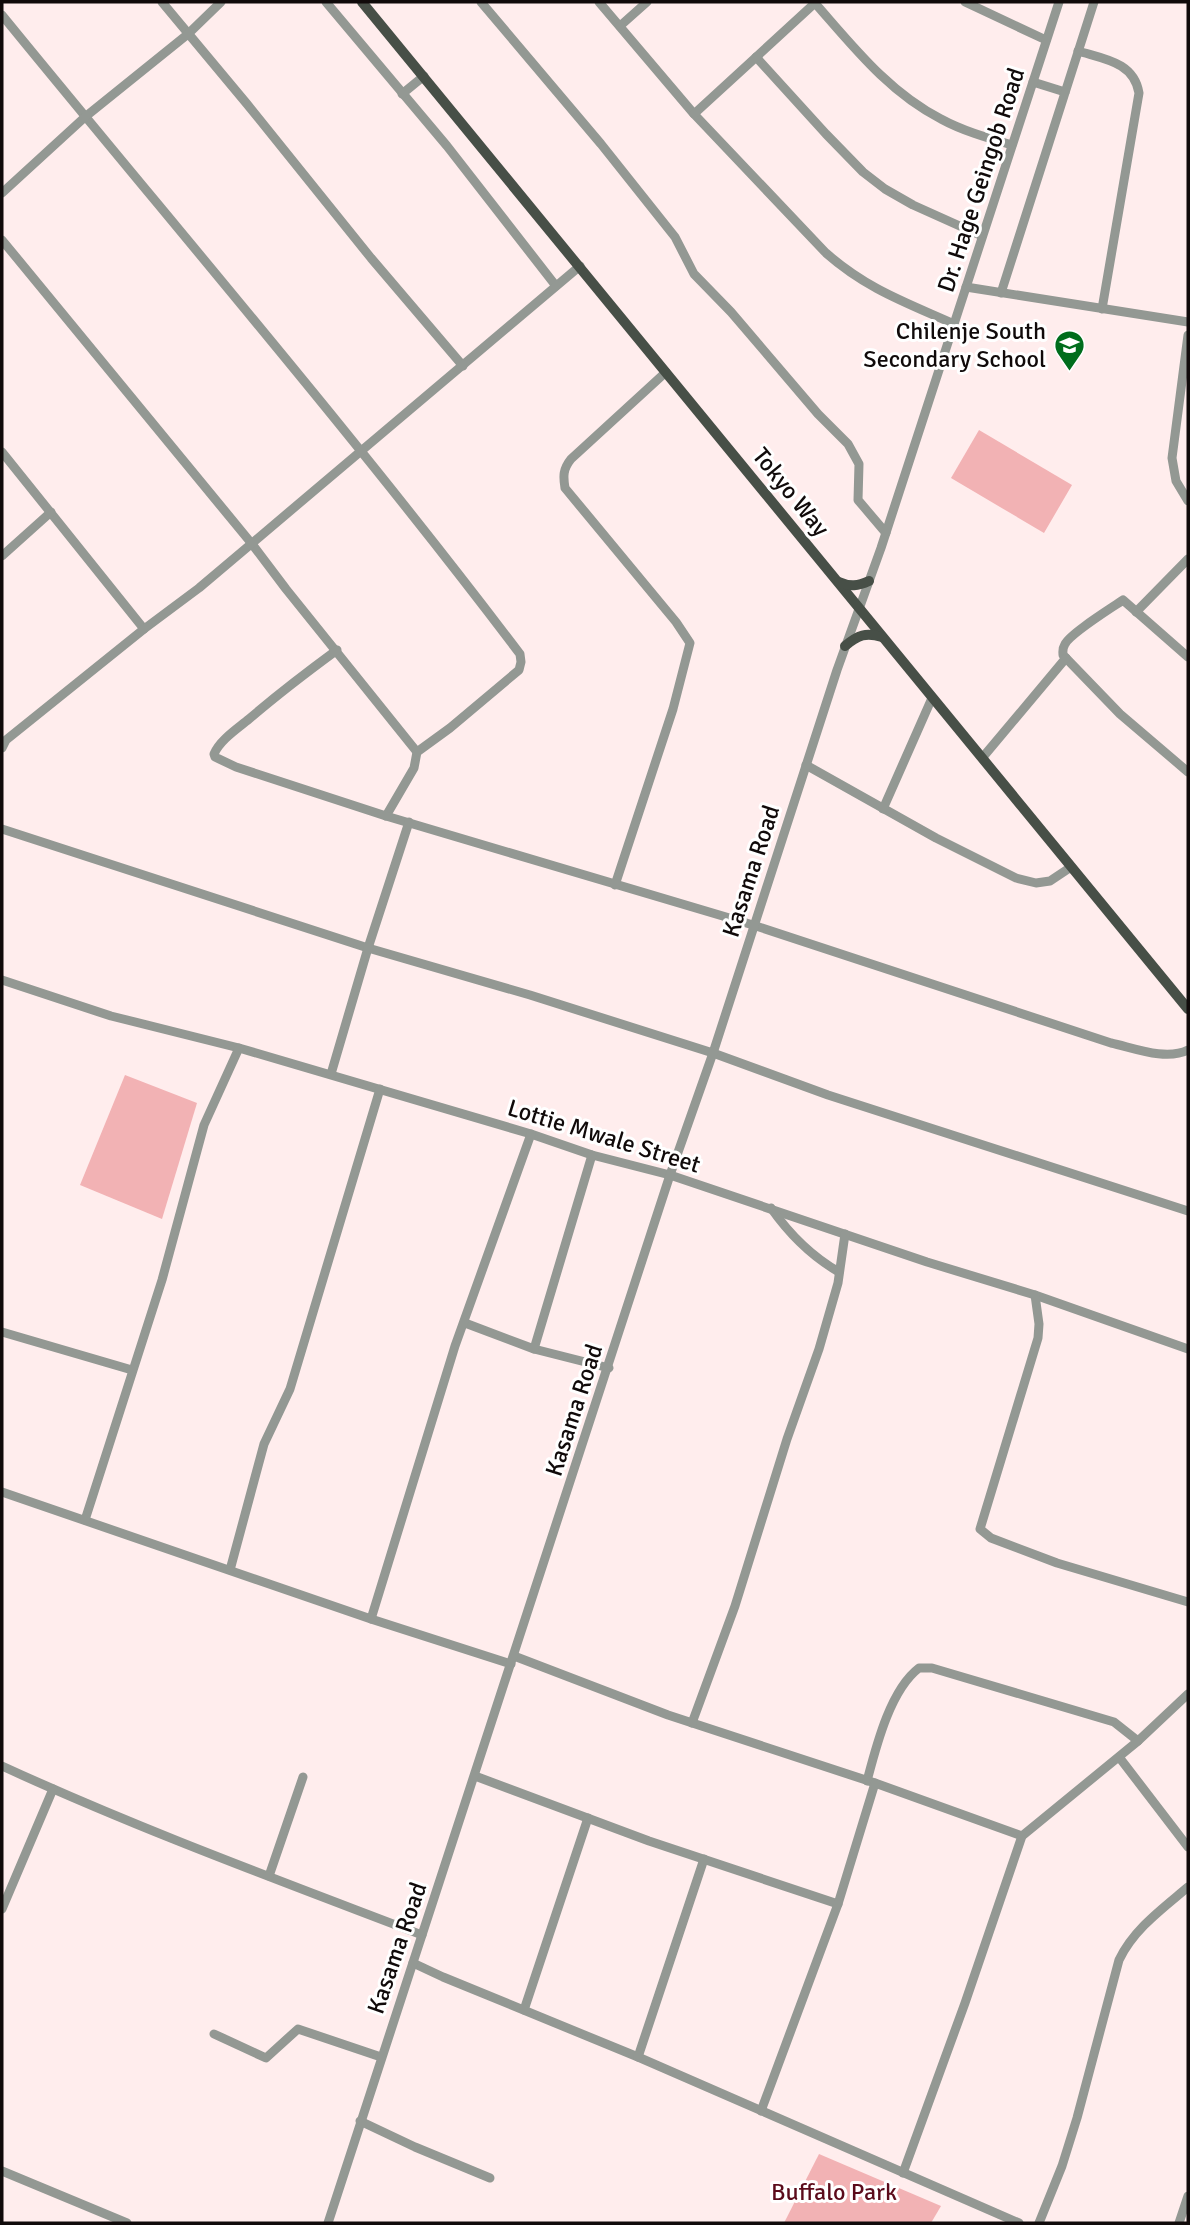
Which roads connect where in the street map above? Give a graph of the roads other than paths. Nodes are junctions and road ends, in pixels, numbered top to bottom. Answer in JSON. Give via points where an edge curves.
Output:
{"nodes":[{"id":1,"x":162,"y":2,"type":"edge"},
{"id":2,"x":221,"y":2,"type":"edge"},
{"id":3,"x":327,"y":2,"type":"edge"},
{"id":4,"x":362,"y":2,"type":"edge"},
{"id":5,"x":481,"y":2,"type":"edge"},
{"id":6,"x":599,"y":2,"type":"edge"},
{"id":7,"x":647,"y":2,"type":"edge"},
{"id":8,"x":814,"y":2,"type":"edge"},
{"id":9,"x":965,"y":2,"type":"edge"},
{"id":10,"x":1059,"y":2,"type":"edge"},
{"id":11,"x":1094,"y":2,"type":"edge"},
{"id":12,"x":2,"y":15,"type":"edge"},
{"id":13,"x":620,"y":26,"type":"junction"},
{"id":14,"x":188,"y":34,"type":"junction"},
{"id":15,"x":1046,"y":40,"type":"junction"},
{"id":16,"x":1078,"y":51,"type":"junction"},
{"id":17,"x":756,"y":57,"type":"junction"},
{"id":18,"x":424,"y":76,"type":"junction"},
{"id":19,"x":1033,"y":82,"type":"junction"},
{"id":20,"x":1065,"y":92,"type":"junction"},
{"id":21,"x":402,"y":94,"type":"junction"},
{"id":22,"x":694,"y":114,"type":"junction"},
{"id":23,"x":85,"y":117,"type":"junction"},
{"id":24,"x":1012,"y":145,"type":"junction"},
{"id":25,"x":2,"y":193,"type":"edge"},
{"id":26,"x":982,"y":236,"type":"junction"},
{"id":27,"x":2,"y":240,"type":"edge"},
{"id":28,"x":580,"y":266,"type":"junction"},
{"id":29,"x":556,"y":286,"type":"junction"},
{"id":30,"x":966,"y":287,"type":"junction"},
{"id":31,"x":1001,"y":293,"type":"junction"},
{"id":32,"x":1102,"y":309,"type":"junction"},
{"id":33,"x":1188,"y":322,"type":"edge"},
{"id":34,"x":954,"y":324,"type":"junction"},
{"id":35,"x":1188,"y":335,"type":"edge"},
{"id":36,"x":463,"y":366,"type":"junction"},
{"id":37,"x":666,"y":373,"type":"junction"},
{"id":38,"x":360,"y":451,"type":"junction"},
{"id":39,"x":2,"y":452,"type":"edge"},
{"id":40,"x":1188,"y":501,"type":"edge"},
{"id":41,"x":51,"y":512,"type":"junction"},
{"id":42,"x":886,"y":533,"type":"junction"},
{"id":43,"x":252,"y":544,"type":"junction"},
{"id":44,"x":2,"y":556,"type":"edge"},
{"id":45,"x":1188,"y":559,"type":"edge"},
{"id":46,"x":836,"y":581,"type":"junction"},
{"id":47,"x":869,"y":581,"type":"junction"},
{"id":48,"x":859,"y":609,"type":"junction"},
{"id":49,"x":1136,"y":612,"type":"junction"},
{"id":50,"x":144,"y":629,"type":"junction"},
{"id":51,"x":883,"y":637,"type":"junction"},
{"id":52,"x":845,"y":646,"type":"junction"},
{"id":53,"x":337,"y":650,"type":"junction"},
{"id":54,"x":1188,"y":657,"type":"edge"},
{"id":55,"x":1066,"y":658,"type":"junction"},
{"id":56,"x":932,"y":698,"type":"junction"},
{"id":57,"x":2,"y":748,"type":"edge"},
{"id":58,"x":417,"y":752,"type":"junction"},
{"id":59,"x":983,"y":757,"type":"junction"},
{"id":60,"x":806,"y":765,"type":"junction"},
{"id":61,"x":1188,"y":772,"type":"edge"},
{"id":62,"x":883,"y":810,"type":"junction"},
{"id":63,"x":386,"y":816,"type":"junction"},
{"id":64,"x":408,"y":822,"type":"junction"},
{"id":65,"x":2,"y":829,"type":"edge"},
{"id":66,"x":1071,"y":867,"type":"junction"},
{"id":67,"x":615,"y":885,"type":"junction"},
{"id":68,"x":753,"y":925,"type":"junction"},
{"id":69,"x":368,"y":948,"type":"junction"},
{"id":70,"x":2,"y":980,"type":"edge"},
{"id":71,"x":1188,"y":1009,"type":"edge"},
{"id":72,"x":239,"y":1048,"type":"junction"},
{"id":73,"x":1188,"y":1050,"type":"edge"},
{"id":74,"x":713,"y":1053,"type":"junction"},
{"id":75,"x":331,"y":1074,"type":"junction"},
{"id":76,"x":380,"y":1089,"type":"junction"},
{"id":77,"x":531,"y":1134,"type":"junction"},
{"id":78,"x":592,"y":1155,"type":"junction"},
{"id":79,"x":670,"y":1175,"type":"junction"},
{"id":80,"x":771,"y":1208,"type":"junction"},
{"id":81,"x":1188,"y":1211,"type":"edge"},
{"id":82,"x":845,"y":1234,"type":"junction"},
{"id":83,"x":839,"y":1272,"type":"junction"},
{"id":84,"x":1035,"y":1295,"type":"junction"},
{"id":85,"x":465,"y":1323,"type":"junction"},
{"id":86,"x":2,"y":1332,"type":"edge"},
{"id":87,"x":534,"y":1349,"type":"junction"},
{"id":88,"x":1188,"y":1349,"type":"edge"},
{"id":89,"x":609,"y":1368,"type":"junction"},
{"id":90,"x":132,"y":1370,"type":"junction"},
{"id":91,"x":2,"y":1492,"type":"edge"},
{"id":92,"x":85,"y":1520,"type":"junction"},
{"id":93,"x":230,"y":1570,"type":"junction"},
{"id":94,"x":1188,"y":1602,"type":"edge"},
{"id":95,"x":371,"y":1619,"type":"junction"},
{"id":96,"x":513,"y":1660,"type":"junction"},
{"id":97,"x":1188,"y":1694,"type":"edge"},
{"id":98,"x":692,"y":1723,"type":"junction"},
{"id":99,"x":1138,"y":1741,"type":"junction"},
{"id":100,"x":1119,"y":1757,"type":"junction"},
{"id":101,"x":2,"y":1766,"type":"edge"},
{"id":102,"x":475,"y":1776,"type":"junction"},
{"id":103,"x":303,"y":1777,"type":"dead end"},
{"id":104,"x":871,"y":1782,"type":"junction"},
{"id":105,"x":53,"y":1789,"type":"junction"},
{"id":106,"x":588,"y":1818,"type":"junction"},
{"id":107,"x":1022,"y":1836,"type":"junction"},
{"id":108,"x":1188,"y":1847,"type":"edge"},
{"id":109,"x":704,"y":1859,"type":"junction"},
{"id":110,"x":269,"y":1876,"type":"junction"},
{"id":111,"x":1188,"y":1887,"type":"edge"},
{"id":112,"x":838,"y":1904,"type":"junction"},
{"id":113,"x":2,"y":1909,"type":"edge"},
{"id":114,"x":422,"y":1935,"type":"junction"},
{"id":115,"x":413,"y":1963,"type":"junction"},
{"id":116,"x":524,"y":2010,"type":"junction"},
{"id":117,"x":214,"y":2034,"type":"dead end"},
{"id":118,"x":381,"y":2057,"type":"junction"},
{"id":119,"x":638,"y":2057,"type":"junction"},
{"id":120,"x":761,"y":2111,"type":"junction"},
{"id":121,"x":360,"y":2121,"type":"junction"},
{"id":122,"x":2,"y":2171,"type":"edge"},
{"id":123,"x":903,"y":2173,"type":"junction"},
{"id":124,"x":489,"y":2178,"type":"dead end"},
{"id":125,"x":1188,"y":2196,"type":"edge"},
{"id":126,"x":127,"y":2223,"type":"edge"},
{"id":127,"x":328,"y":2223,"type":"edge"},
{"id":128,"x":1019,"y":2223,"type":"edge"},
{"id":129,"x":1039,"y":2223,"type":"edge"},
{"id":130,"x":1179,"y":2223,"type":"edge"}],
"edges":[{"from":1,"to":14,"type":"street"},
{"from":2,"to":14,"type":"street"},
{"from":3,"to":21,"type":"street"},
{"from":4,"to":18,"type":"main road","name":"Tokyo Way"},
{"from":5,"to":42,"type":"street","via":[[675,237],[694,274],[848,444],[859,464],[858,500]]},
{"from":6,"to":13,"type":"street"},
{"from":7,"to":13,"type":"street"},
{"from":8,"to":17,"type":"street"},
{"from":8,"to":24,"type":"street","via":[[873,68],[912,103],[941,120]]},
{"from":9,"to":15,"type":"street"},
{"from":10,"to":15,"type":"street","name":"Dr. Hage Geingob Road"},
{"from":11,"to":16,"type":"street"},
{"from":12,"to":23,"type":"street"},
{"from":13,"to":22,"type":"street"},
{"from":14,"to":23,"type":"street"},
{"from":14,"to":36,"type":"street"},
{"from":15,"to":19,"type":"street","name":"Dr. Hage Geingob Road"},
{"from":16,"to":20,"type":"street"},
{"from":16,"to":32,"type":"street","via":[[1129,71],[1137,80],[1139,93]]},
{"from":17,"to":22,"type":"street"},
{"from":17,"to":26,"type":"street","via":[[885,190]]},
{"from":18,"to":21,"type":"street"},
{"from":18,"to":28,"type":"main road","name":"Tokyo Way"},
{"from":19,"to":20,"type":"street"},
{"from":19,"to":24,"type":"street","name":"Dr. Hage Geingob Road"},
{"from":20,"to":31,"type":"street"},
{"from":21,"to":29,"type":"street"},
{"from":22,"to":34,"type":"street","via":[[849,274]]},
{"from":23,"to":25,"type":"street"},
{"from":23,"to":38,"type":"street"},
{"from":24,"to":26,"type":"street","name":"Dr. Hage Geingob Road"},
{"from":26,"to":30,"type":"street","name":"Dr. Hage Geingob Road"},
{"from":27,"to":43,"type":"street"},
{"from":28,"to":29,"type":"street"},
{"from":28,"to":37,"type":"main road","name":"Tokyo Way"},
{"from":29,"to":36,"type":"street"},
{"from":30,"to":31,"type":"street"},
{"from":30,"to":34,"type":"street","name":"Dr. Hage Geingob Road"},
{"from":31,"to":32,"type":"street"},
{"from":32,"to":33,"type":"street"},
{"from":34,"to":42,"type":"street","name":"Dr. Hage Geingob Road"},
{"from":35,"to":40,"type":"street","via":[[1172,458],[1176,481]]},
{"from":36,"to":38,"type":"street"},
{"from":37,"to":46,"type":"main road","name":"Tokyo Way"},
{"from":37,"to":67,"type":"street","via":[[571,459],[563,477],[565,488],[690,643]]},
{"from":38,"to":43,"type":"street"},
{"from":38,"to":58,"type":"street","via":[[522,662],[519,670]]},
{"from":39,"to":41,"type":"street"},
{"from":41,"to":44,"type":"street"},
{"from":41,"to":50,"type":"street"},
{"from":42,"to":47,"type":"street","name":"Dr. Hage Geingob Road"},
{"from":43,"to":50,"type":"street"},
{"from":43,"to":53,"type":"street"},
{"from":45,"to":49,"type":"street"},
{"from":46,"to":47,"type":"main road","via":[[858,586]]},
{"from":46,"to":48,"type":"main road","name":"Tokyo Way"},
{"from":47,"to":48,"type":"street","name":"Dr. Hage Geingob Road"},
{"from":48,"to":51,"type":"main road","name":"Tokyo Way"},
{"from":48,"to":52,"type":"street","name":"Kasama Road"},
{"from":49,"to":54,"type":"street"},
{"from":49,"to":55,"type":"street","via":[[1123,600],[1065,642]]},
{"from":50,"to":57,"type":"street","via":[[6,740]]},
{"from":51,"to":52,"type":"main road","via":[[856,636]]},
{"from":51,"to":56,"type":"main road","name":"Tokyo Way"},
{"from":52,"to":60,"type":"street","name":"Kasama Road"},
{"from":53,"to":58,"type":"street"},
{"from":53,"to":63,"type":"street","via":[[241,725],[214,754],[236,767]]},
{"from":55,"to":59,"type":"street"},
{"from":55,"to":61,"type":"street","via":[[1120,714]]},
{"from":56,"to":59,"type":"main road","name":"Tokyo Way"},
{"from":56,"to":62,"type":"street"},
{"from":58,"to":63,"type":"street","via":[[414,768]]},
{"from":59,"to":66,"type":"main road","name":"Tokyo Way"},
{"from":60,"to":62,"type":"street"},
{"from":60,"to":68,"type":"street","name":"Kasama Road"},
{"from":62,"to":66,"type":"street","via":[[1016,878],[1050,881]]},
{"from":63,"to":64,"type":"street"},
{"from":64,"to":67,"type":"street"},
{"from":64,"to":69,"type":"street"},
{"from":65,"to":69,"type":"street"},
{"from":66,"to":71,"type":"main road","name":"Tokyo Way"},
{"from":67,"to":68,"type":"street"},
{"from":68,"to":73,"type":"street","via":[[1111,1043],[1160,1054]]},
{"from":68,"to":74,"type":"street","name":"Kasama Road"},
{"from":69,"to":74,"type":"street"},
{"from":69,"to":75,"type":"street"},
{"from":70,"to":72,"type":"street","name":"Lottie Mwale Street","via":[[111,1016]]},
{"from":72,"to":75,"type":"street","name":"Lottie Mwale Street"},
{"from":72,"to":90,"type":"street","via":[[204,1125]]},
{"from":74,"to":79,"type":"street","name":"Kasama Road"},
{"from":74,"to":81,"type":"street","via":[[828,1095]]},
{"from":75,"to":76,"type":"street","name":"Lottie Mwale Street"},
{"from":76,"to":77,"type":"street","name":"Lottie Mwale Street"},
{"from":76,"to":93,"type":"street","via":[[290,1389],[264,1444]]},
{"from":77,"to":78,"type":"street","name":"Lottie Mwale Street"},
{"from":77,"to":85,"type":"street"},
{"from":78,"to":79,"type":"street","name":"Lottie Mwale Street"},
{"from":78,"to":87,"type":"street"},
{"from":79,"to":80,"type":"street","name":"Lottie Mwale Street"},
{"from":79,"to":89,"type":"street","name":"Kasama Road"},
{"from":80,"to":82,"type":"street","name":"Lottie Mwale Street"},
{"from":80,"to":83,"type":"street","via":[[787,1231],[818,1260]]},
{"from":82,"to":83,"type":"street"},
{"from":82,"to":84,"type":"street","name":"Lottie Mwale Street"},
{"from":83,"to":98,"type":"street","via":[[819,1349]]},
{"from":84,"to":88,"type":"street","name":"Lottie Mwale Street"},
{"from":84,"to":94,"type":"street","via":[[1038,1338],[979,1529],[990,1538],[1057,1563]]},
{"from":85,"to":87,"type":"street"},
{"from":85,"to":95,"type":"street"},
{"from":86,"to":90,"type":"street"},
{"from":87,"to":89,"type":"street"},
{"from":89,"to":96,"type":"street","name":"Kasama Road"},
{"from":90,"to":92,"type":"street"},
{"from":91,"to":92,"type":"street"},
{"from":92,"to":93,"type":"street"},
{"from":93,"to":95,"type":"street"},
{"from":95,"to":96,"type":"street"},
{"from":96,"to":98,"type":"street"},
{"from":96,"to":102,"type":"street","name":"Kasama Road"},
{"from":97,"to":99,"type":"street"},
{"from":98,"to":104,"type":"street"},
{"from":99,"to":100,"type":"street"},
{"from":99,"to":104,"type":"street","via":[[1114,1722],[919,1668],[904,1685],[882,1729]]},
{"from":100,"to":107,"type":"street"},
{"from":100,"to":108,"type":"street"},
{"from":101,"to":105,"type":"street"},
{"from":102,"to":106,"type":"street"},
{"from":102,"to":114,"type":"street","name":"Kasama Road"},
{"from":103,"to":110,"type":"street"},
{"from":104,"to":107,"type":"street"},
{"from":104,"to":112,"type":"street"},
{"from":105,"to":110,"type":"street"},
{"from":105,"to":113,"type":"street"},
{"from":106,"to":109,"type":"street"},
{"from":106,"to":116,"type":"street"},
{"from":107,"to":123,"type":"street"},
{"from":109,"to":112,"type":"street"},
{"from":109,"to":119,"type":"street"},
{"from":110,"to":114,"type":"street"},
{"from":111,"to":129,"type":"street","via":[[1140,1928],[1119,1960],[1077,2118]]},
{"from":112,"to":120,"type":"street"},
{"from":114,"to":115,"type":"street","name":"Kasama Road"},
{"from":115,"to":116,"type":"street"},
{"from":115,"to":118,"type":"street","name":"Kasama Road"},
{"from":116,"to":119,"type":"street"},
{"from":117,"to":118,"type":"street","via":[[266,2058],[298,2029]]},
{"from":118,"to":121,"type":"street","name":"Kasama Road"},
{"from":119,"to":120,"type":"street"},
{"from":120,"to":123,"type":"street"},
{"from":121,"to":124,"type":"street"},
{"from":121,"to":127,"type":"street","name":"Kasama Road"},
{"from":122,"to":126,"type":"street"},
{"from":123,"to":128,"type":"street"},
{"from":125,"to":130,"type":"street"}]}
